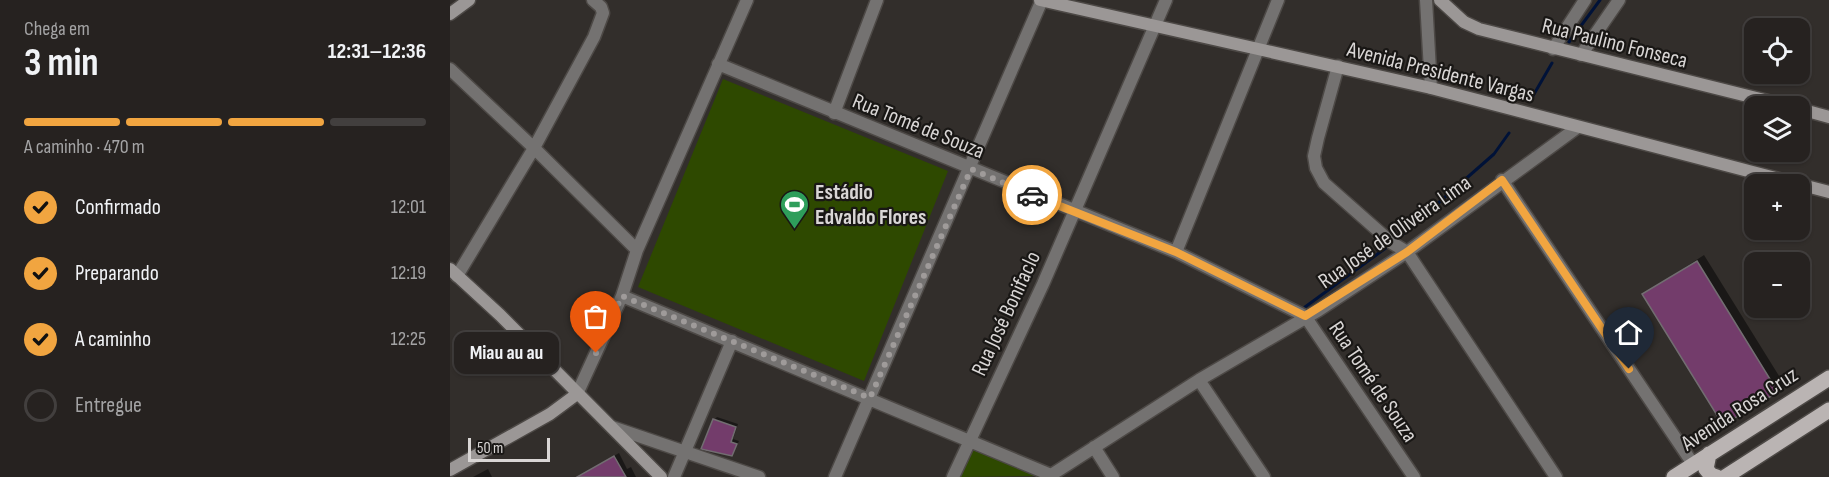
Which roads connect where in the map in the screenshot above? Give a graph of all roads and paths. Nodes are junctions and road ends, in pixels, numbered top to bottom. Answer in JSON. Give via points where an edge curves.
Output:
{"nodes":[{"id":1,"x":469,"y":0,"type":"edge"},
{"id":2,"x":593,"y":0,"type":"edge"},
{"id":3,"x":747,"y":0,"type":"edge"},
{"id":4,"x":877,"y":0,"type":"edge"},
{"id":5,"x":1041,"y":0,"type":"edge"},
{"id":6,"x":1166,"y":0,"type":"edge"},
{"id":7,"x":1278,"y":0,"type":"edge"},
{"id":8,"x":1426,"y":0,"type":"edge"},
{"id":9,"x":1440,"y":0,"type":"edge"},
{"id":10,"x":1585,"y":0,"type":"edge"},
{"id":11,"x":1619,"y":0,"type":"edge"},
{"id":12,"x":450,"y":14,"type":"edge"},
{"id":13,"x":1155,"y":27,"type":"junction"},
{"id":14,"x":1258,"y":49,"type":"junction"},
{"id":15,"x":1553,"y":49,"type":"junction"},
{"id":16,"x":1581,"y":55,"type":"junction"},
{"id":17,"x":718,"y":64,"type":"junction"},
{"id":18,"x":1338,"y":66,"type":"junction"},
{"id":19,"x":450,"y":69,"type":"edge"},
{"id":20,"x":1431,"y":88,"type":"junction"},
{"id":21,"x":1747,"y":96,"type":"edge"},
{"id":22,"x":1810,"y":112,"type":"edge"},
{"id":23,"x":834,"y":113,"type":"junction"},
{"id":24,"x":1829,"y":117,"type":"edge"},
{"id":25,"x":1578,"y":127,"type":"junction"},
{"id":26,"x":534,"y":148,"type":"junction"},
{"id":27,"x":971,"y":169,"type":"junction"},
{"id":28,"x":1502,"y":180,"type":"junction"},
{"id":29,"x":1829,"y":192,"type":"edge"},
{"id":30,"x":1073,"y":212,"type":"junction"},
{"id":31,"x":637,"y":250,"type":"junction"},
{"id":32,"x":1176,"y":252,"type":"junction"},
{"id":33,"x":1407,"y":252,"type":"junction"},
{"id":34,"x":454,"y":272,"type":"edge"},
{"id":35,"x":622,"y":296,"type":"junction"},
{"id":36,"x":1305,"y":316,"type":"junction"},
{"id":37,"x":732,"y":341,"type":"junction"},
{"id":38,"x":1829,"y":378,"type":"edge"},
{"id":39,"x":1199,"y":380,"type":"junction"},
{"id":40,"x":577,"y":394,"type":"junction"},
{"id":41,"x":870,"y":398,"type":"junction"},
{"id":42,"x":1829,"y":410,"type":"edge"},
{"id":43,"x":612,"y":427,"type":"junction"},
{"id":44,"x":969,"y":440,"type":"junction"},
{"id":45,"x":1094,"y":447,"type":"junction"},
{"id":46,"x":685,"y":453,"type":"junction"},
{"id":47,"x":1709,"y":454,"type":"junction"},
{"id":48,"x":1693,"y":464,"type":"junction"},
{"id":49,"x":450,"y":471,"type":"edge"},
{"id":50,"x":1049,"y":476,"type":"edge"},
{"id":51,"x":661,"y":477,"type":"edge"},
{"id":52,"x":674,"y":477,"type":"edge"},
{"id":53,"x":759,"y":477,"type":"edge"},
{"id":54,"x":834,"y":477,"type":"edge"},
{"id":55,"x":953,"y":477,"type":"edge"},
{"id":56,"x":1113,"y":477,"type":"edge"},
{"id":57,"x":1264,"y":477,"type":"edge"},
{"id":58,"x":1414,"y":477,"type":"edge"},
{"id":59,"x":1556,"y":477,"type":"edge"},
{"id":60,"x":1674,"y":477,"type":"edge"},
{"id":61,"x":1717,"y":477,"type":"edge"},
{"id":62,"x":1725,"y":477,"type":"edge"}],
"edges":[{"from":1,"to":12,"type":"main road"},
{"from":2,"to":26,"type":"street","via":[[601,8],[602,20]]},
{"from":3,"to":17,"type":"street"},
{"from":4,"to":23,"type":"street","name":"Rua Tomé de Souza"},
{"from":5,"to":13,"type":"main road","name":"Avenida Presidente Vargas"},
{"from":5,"to":27,"type":"street"},
{"from":6,"to":13,"type":"street","name":"Rua José Bonifaclo"},
{"from":7,"to":14,"type":"street"},
{"from":8,"to":20,"type":"street"},
{"from":9,"to":15,"type":"main road","name":"Rua Paulino Fonseca","via":[[1464,22],[1479,29]]},
{"from":10,"to":15,"type":"street"},
{"from":11,"to":16,"type":"street"},
{"from":13,"to":14,"type":"main road","name":"Avenida Presidente Vargas"},
{"from":13,"to":30,"type":"street","name":"Rua José Bonifaclo"},
{"from":14,"to":18,"type":"main road","name":"Avenida Presidente Vargas"},
{"from":14,"to":32,"type":"street"},
{"from":15,"to":16,"type":"main road","name":"Rua Paulino Fonseca"},
{"from":16,"to":21,"type":"main road","name":"Rua Paulino Fonseca"},
{"from":17,"to":23,"type":"street","name":"Rua Tomé de Souza"},
{"from":17,"to":31,"type":"street"},
{"from":18,"to":20,"type":"main road","name":"Avenida Presidente Vargas"},
{"from":18,"to":33,"type":"street","via":[[1314,156],[1316,168],[1324,183]]},
{"from":19,"to":26,"type":"street"},
{"from":20,"to":25,"type":"main road","name":"Avenida Presidente Vargas"},
{"from":22,"to":24,"type":"main road"},
{"from":23,"to":27,"type":"street","name":"Rua Tomé de Souza"},
{"from":25,"to":28,"type":"street","name":"Rua José de Oliveira Lima"},
{"from":25,"to":29,"type":"main road","name":"Avenida Presidente Vargas"},
{"from":26,"to":31,"type":"street"},
{"from":26,"to":34,"type":"street"},
{"from":27,"to":30,"type":"street","name":"Rua Tomé de Souza"},
{"from":27,"to":41,"type":"street"},
{"from":28,"to":33,"type":"street","name":"Rua José de Oliveira Lima"},
{"from":28,"to":48,"type":"street"},
{"from":30,"to":32,"type":"street","name":"Rua Tomé de Souza"},
{"from":30,"to":44,"type":"street","name":"Rua José Bonifaclo"},
{"from":31,"to":35,"type":"street"},
{"from":32,"to":36,"type":"street","name":"Rua Tomé de Souza"},
{"from":33,"to":36,"type":"street","name":"Rua José de Oliveira Lima"},
{"from":33,"to":59,"type":"street"},
{"from":34,"to":40,"type":"main road"},
{"from":35,"to":37,"type":"street"},
{"from":35,"to":40,"type":"street"},
{"from":36,"to":39,"type":"street","name":"Rua José de Oliveira Lima"},
{"from":36,"to":58,"type":"street","name":"Rua Tomé de Souza"},
{"from":37,"to":41,"type":"street"},
{"from":37,"to":46,"type":"street"},
{"from":38,"to":47,"type":"main road","name":"Avenida Rosa Cruz"},
{"from":39,"to":45,"type":"street","name":"Rua José de Oliveira Lima"},
{"from":39,"to":57,"type":"street"},
{"from":40,"to":43,"type":"main road"},
{"from":40,"to":49,"type":"main road","via":[[550,414]]},
{"from":41,"to":44,"type":"street"},
{"from":41,"to":54,"type":"street"},
{"from":42,"to":62,"type":"main road"},
{"from":43,"to":46,"type":"street"},
{"from":43,"to":51,"type":"main road"},
{"from":44,"to":50,"type":"street"},
{"from":44,"to":55,"type":"street","name":"Rua José Bonifaclo"},
{"from":45,"to":50,"type":"street","name":"Rua José de Oliveira Lima"},
{"from":45,"to":56,"type":"street"},
{"from":46,"to":52,"type":"street"},
{"from":46,"to":53,"type":"street"},
{"from":47,"to":48,"type":"main road","name":"Avenida Rosa Cruz"},
{"from":47,"to":61,"type":"main road","via":[[1706,469]]},
{"from":48,"to":60,"type":"main road","name":"Avenida Rosa Cruz"}]}
